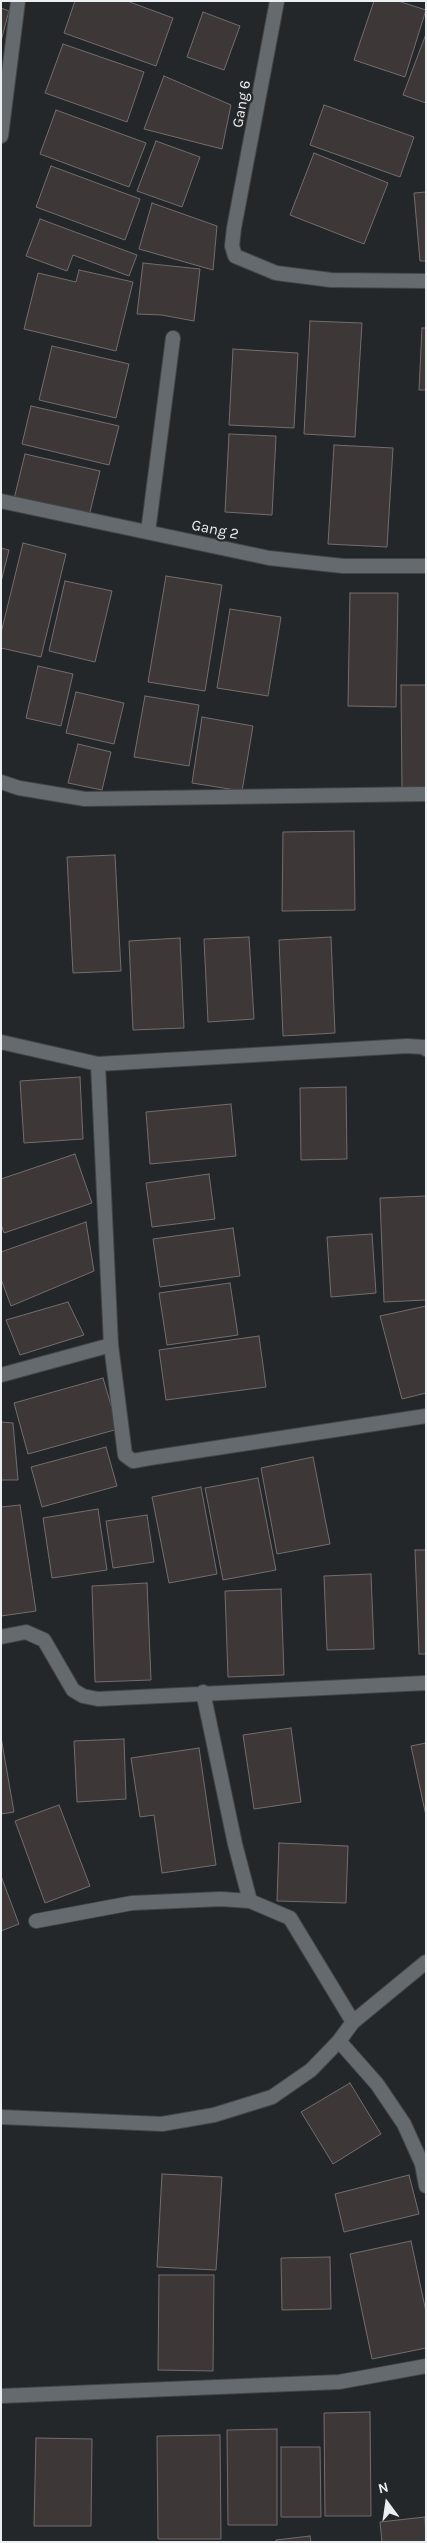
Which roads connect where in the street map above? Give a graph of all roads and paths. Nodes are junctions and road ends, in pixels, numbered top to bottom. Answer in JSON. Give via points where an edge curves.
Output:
{"nodes":[{"id":1,"x":18,"y":1,"type":"edge"},
{"id":2,"x":277,"y":1,"type":"edge"},
{"id":3,"x":1,"y":136,"type":"edge"},
{"id":4,"x":426,"y":281,"type":"edge"},
{"id":5,"x":173,"y":338,"type":"dead end"},
{"id":6,"x":1,"y":501,"type":"edge"},
{"id":7,"x":148,"y":532,"type":"junction"},
{"id":8,"x":426,"y":566,"type":"edge"},
{"id":9,"x":1,"y":782,"type":"edge"},
{"id":10,"x":426,"y":794,"type":"edge"},
{"id":11,"x":1,"y":1042,"type":"edge"},
{"id":12,"x":426,"y":1049,"type":"edge"},
{"id":13,"x":98,"y":1064,"type":"junction"},
{"id":14,"x":111,"y":1345,"type":"junction"},
{"id":15,"x":1,"y":1375,"type":"edge"},
{"id":16,"x":426,"y":1416,"type":"edge"},
{"id":17,"x":1,"y":1636,"type":"edge"},
{"id":18,"x":426,"y":1683,"type":"edge"},
{"id":19,"x":204,"y":1692,"type":"junction"},
{"id":20,"x":250,"y":1901,"type":"junction"},
{"id":21,"x":36,"y":1921,"type":"dead end"},
{"id":22,"x":426,"y":1962,"type":"edge"},
{"id":23,"x":353,"y":2022,"type":"junction"},
{"id":24,"x":339,"y":2040,"type":"junction"},
{"id":25,"x":1,"y":2116,"type":"edge"},
{"id":26,"x":426,"y":2186,"type":"edge"},
{"id":27,"x":426,"y":2366,"type":"edge"},
{"id":28,"x":1,"y":2396,"type":"edge"}],
"edges":[{"from":1,"to":3,"type":"street"},
{"from":2,"to":4,"type":"street","name":"Gang 6","via":[[232,246],[235,256],[269,271],[331,280]]},
{"from":5,"to":7,"type":"street"},
{"from":6,"to":7,"type":"street","name":"Gang 2"},
{"from":7,"to":8,"type":"street","name":"Gang 2","via":[[269,558],[343,566]]},
{"from":9,"to":10,"type":"street","via":[[85,799]]},
{"from":11,"to":13,"type":"street"},
{"from":12,"to":13,"type":"street","via":[[407,1046]]},
{"from":13,"to":14,"type":"street"},
{"from":14,"to":15,"type":"street"},
{"from":14,"to":16,"type":"street","via":[[125,1455],[133,1460]]},
{"from":17,"to":19,"type":"street","via":[[26,1632],[44,1640],[73,1690],[83,1696],[98,1699]]},
{"from":18,"to":19,"type":"street"},
{"from":19,"to":20,"type":"street"},
{"from":20,"to":21,"type":"street","via":[[132,1902]]},
{"from":20,"to":23,"type":"street","via":[[290,1918]]},
{"from":22,"to":23,"type":"street"},
{"from":23,"to":24,"type":"street"},
{"from":24,"to":25,"type":"street","via":[[311,2070],[272,2097],[214,2115],[162,2124]]},
{"from":24,"to":26,"type":"street","via":[[377,2084],[404,2124],[422,2164]]},
{"from":27,"to":28,"type":"street","via":[[339,2382]]}]}
